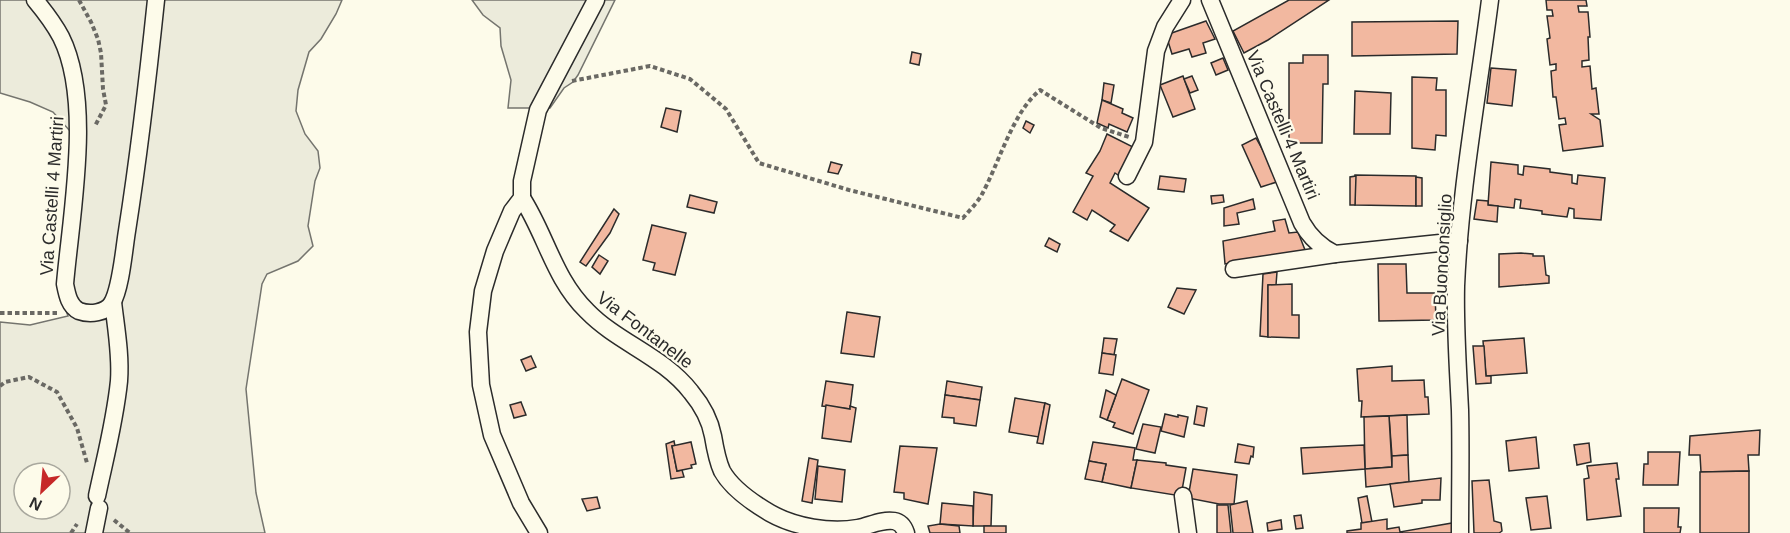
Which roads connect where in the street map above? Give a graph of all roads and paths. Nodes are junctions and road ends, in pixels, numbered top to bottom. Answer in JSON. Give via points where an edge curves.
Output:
{"nodes":[{"id":1,"x":35,"y":0,"type":"edge"},
{"id":2,"x":79,"y":0,"type":"edge"},
{"id":3,"x":156,"y":0,"type":"edge"},
{"id":4,"x":596,"y":0,"type":"edge"},
{"id":5,"x":1182,"y":0,"type":"edge"},
{"id":6,"x":1210,"y":0,"type":"edge"},
{"id":7,"x":1490,"y":0,"type":"edge"},
{"id":8,"x":546,"y":92,"type":"junction"},
{"id":9,"x":93,"y":131,"type":"dead end"},
{"id":10,"x":1144,"y":142,"type":"junction"},
{"id":11,"x":1127,"y":176,"type":"dead end"},
{"id":12,"x":522,"y":198,"type":"junction"},
{"id":13,"x":1459,"y":241,"type":"junction"},
{"id":14,"x":1335,"y":254,"type":"junction"},
{"id":15,"x":1234,"y":269,"type":"dead end"},
{"id":16,"x":66,"y":290,"type":"junction"},
{"id":17,"x":113,"y":302,"type":"junction"},
{"id":18,"x":0,"y":313,"type":"edge"},
{"id":19,"x":0,"y":386,"type":"edge"},
{"id":20,"x":1183,"y":496,"type":"dead end"},
{"id":21,"x":98,"y":502,"type":"junction"},
{"id":22,"x":94,"y":533,"type":"edge"},
{"id":23,"x":540,"y":533,"type":"edge"},
{"id":24,"x":906,"y":533,"type":"edge"},
{"id":25,"x":1188,"y":533,"type":"edge"},
{"id":26,"x":1460,"y":533,"type":"edge"}],
"edges":[{"from":1,"to":16,"type":"street","name":"Via Castelli 4 Martiri","via":[[63,39],[75,84],[78,114]]},
{"from":2,"to":9,"type":"path","via":[[101,54],[106,105]]},
{"from":3,"to":17,"type":"street","via":[[135,179]]},
{"from":4,"to":8,"type":"street"},
{"from":5,"to":10,"type":"street","via":[[1156,51]]},
{"from":6,"to":14,"type":"street","name":"Via Castelli 4 Martiri","via":[[1302,223],[1312,238]]},
{"from":7,"to":13,"type":"street","name":"Via Buonconsiglio"},
{"from":8,"to":10,"type":"path","via":[[565,82],[650,66],[690,79],[726,109],[759,163],[963,218],[980,198],[1018,120],[1040,90],[1101,128]]},
{"from":8,"to":12,"type":"street","via":[[531,139]]},
{"from":10,"to":11,"type":"street"},
{"from":12,"to":23,"type":"street","via":[[504,228],[489,270],[480,310],[478,353],[492,435]]},
{"from":12,"to":24,"type":"street","name":"Via Fontanelle","via":[[559,275],[579,303],[604,327],[663,365],[693,394],[710,426],[723,473],[739,490],[770,513],[798,524],[845,531],[893,521]]},
{"from":13,"to":14,"type":"street"},
{"from":13,"to":26,"type":"street","name":"Via Buonconsiglio","via":[[1456,318]]},
{"from":14,"to":15,"type":"street"},
{"from":16,"to":17,"type":"street","name":"Via Castelli 4 Martiri","via":[[74,307],[87,313],[103,310]]},
{"from":16,"to":18,"type":"path","via":[[60,313]]},
{"from":17,"to":21,"type":"street","via":[[119,381]]},
{"from":19,"to":21,"type":"path","via":[[29,376],[57,392],[77,428]]},
{"from":20,"to":25,"type":"street"},
{"from":21,"to":22,"type":"street"}]}
